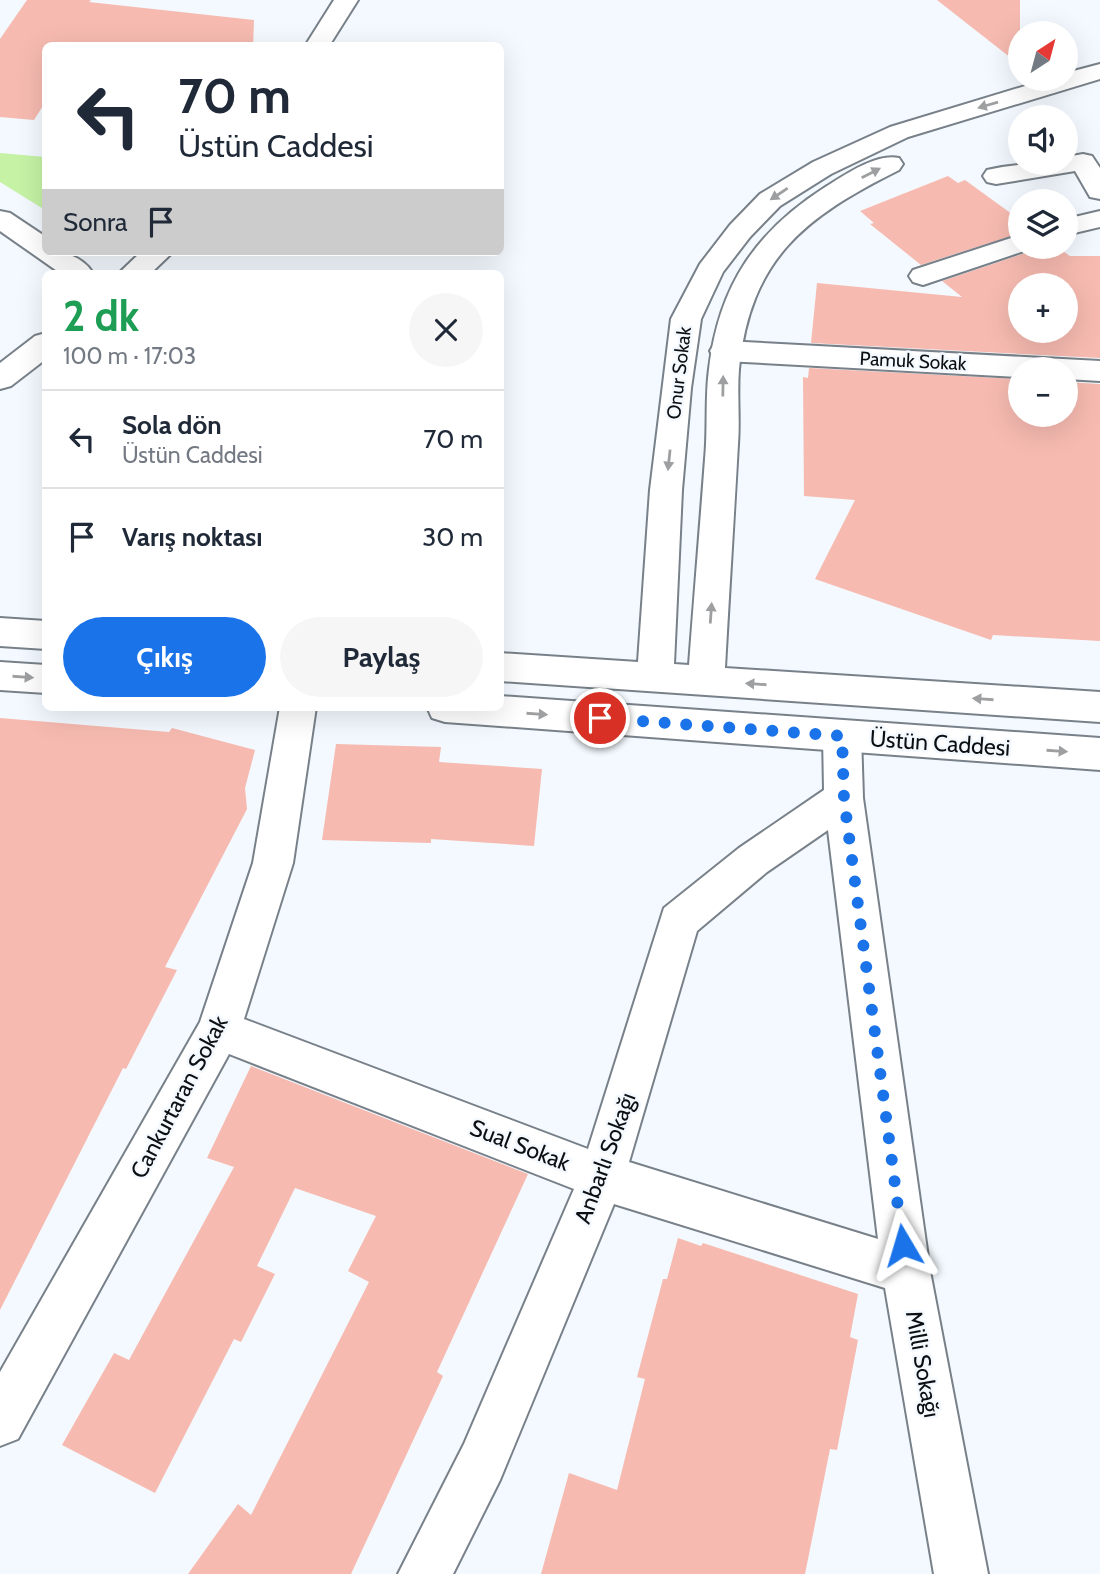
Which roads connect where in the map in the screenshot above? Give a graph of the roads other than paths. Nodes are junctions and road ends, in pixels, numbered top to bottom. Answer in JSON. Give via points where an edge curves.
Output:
{"nodes":[{"id":1,"x":346,"y":0,"type":"edge"},
{"id":2,"x":320,"y":42,"type":"edge"},
{"id":3,"x":1100,"y":71,"type":"edge"},
{"id":4,"x":1100,"y":96,"type":"edge"},
{"id":5,"x":996,"y":176,"type":"dead end"},
{"id":6,"x":1100,"y":191,"type":"edge"},
{"id":7,"x":0,"y":219,"type":"edge"},
{"id":8,"x":1100,"y":219,"type":"edge"},
{"id":9,"x":1078,"y":224,"type":"edge"},
{"id":10,"x":1008,"y":247,"type":"edge"},
{"id":11,"x":42,"y":248,"type":"edge"},
{"id":12,"x":54,"y":256,"type":"edge"},
{"id":13,"x":154,"y":256,"type":"edge"},
{"id":14,"x":75,"y":270,"type":"edge"},
{"id":15,"x":137,"y":270,"type":"edge"},
{"id":16,"x":923,"y":276,"type":"dead end"},
{"id":17,"x":42,"y":346,"type":"edge"},
{"id":18,"x":725,"y":351,"type":"junction"},
{"id":19,"x":1100,"y":371,"type":"edge"},
{"id":20,"x":0,"y":379,"type":"edge"},
{"id":21,"x":0,"y":632,"type":"edge"},
{"id":22,"x":42,"y":635,"type":"edge"},
{"id":23,"x":504,"y":667,"type":"edge"},
{"id":24,"x":0,"y":676,"type":"edge"},
{"id":25,"x":655,"y":677,"type":"junction"},
{"id":26,"x":42,"y":679,"type":"edge"},
{"id":27,"x":706,"y":681,"type":"junction"},
{"id":28,"x":1100,"y":707,"type":"edge"},
{"id":29,"x":297,"y":711,"type":"edge"},
{"id":30,"x":500,"y":711,"type":"edge"},
{"id":31,"x":842,"y":736,"type":"junction"},
{"id":32,"x":1100,"y":754,"type":"edge"},
{"id":33,"x":844,"y":799,"type":"junction"},
{"id":34,"x":219,"y":1030,"type":"junction"},
{"id":35,"x":602,"y":1177,"type":"junction"},
{"id":36,"x":906,"y":1271,"type":"junction"},
{"id":37,"x":0,"y":1421,"type":"edge"},
{"id":38,"x":425,"y":1574,"type":"edge"},
{"id":39,"x":961,"y":1574,"type":"edge"}],
"edges":[{"from":1,"to":2,"type":"street"},
{"from":3,"to":25,"type":"street","name":"Onur Sokak","one_way":true,"via":[[899,132],[822,169],[770,200],[710,270],[686,319],[680,360],[666,490]]},
{"from":18,"to":4,"type":"street","name":"Onur Sokak","one_way":true,"via":[[751,272],[796,218],[822,199],[929,148],[998,123]]},
{"from":5,"to":6,"type":"street","via":[[1083,162]]},
{"from":7,"to":11,"type":"street"},
{"from":8,"to":9,"type":"street"},
{"from":10,"to":16,"type":"street"},
{"from":12,"to":14,"type":"street"},
{"from":13,"to":15,"type":"street"},
{"from":17,"to":20,"type":"street"},
{"from":18,"to":19,"type":"street","name":"Pamuk Sokak"},
{"from":27,"to":18,"type":"street","name":"Onur Sokak","one_way":true},
{"from":21,"to":22,"type":"street"},
{"from":23,"to":25,"type":"street","name":"Üstün Caddesi"},
{"from":24,"to":26,"type":"street","one_way":true},
{"from":25,"to":27,"type":"street","name":"Üstün Caddesi"},
{"from":28,"to":27,"type":"street","name":"Üstün Caddesi","one_way":true},
{"from":29,"to":34,"type":"street","name":"Cankurtaran Sokak","via":[[273,863]]},
{"from":30,"to":31,"type":"street","name":"Üstün Caddesi","one_way":true},
{"from":31,"to":32,"type":"street","name":"Üstün Caddesi","one_way":true},
{"from":31,"to":33,"type":"street","name":"Milli Sokağı"},
{"from":33,"to":35,"type":"street","name":"Anbarlı Sokağı","via":[[753,860],[679,921]]},
{"from":33,"to":36,"type":"street","name":"Milli Sokağı"},
{"from":34,"to":35,"type":"street","name":"Sual Sokak"},
{"from":34,"to":37,"type":"street","name":"Cankurtaran Sokak"},
{"from":35,"to":36,"type":"street","name":"Sual Sokak"},
{"from":35,"to":38,"type":"street","name":"Anbarlı Sokağı","via":[[482,1462]]},
{"from":36,"to":39,"type":"street","name":"Milli Sokağı"}]}
